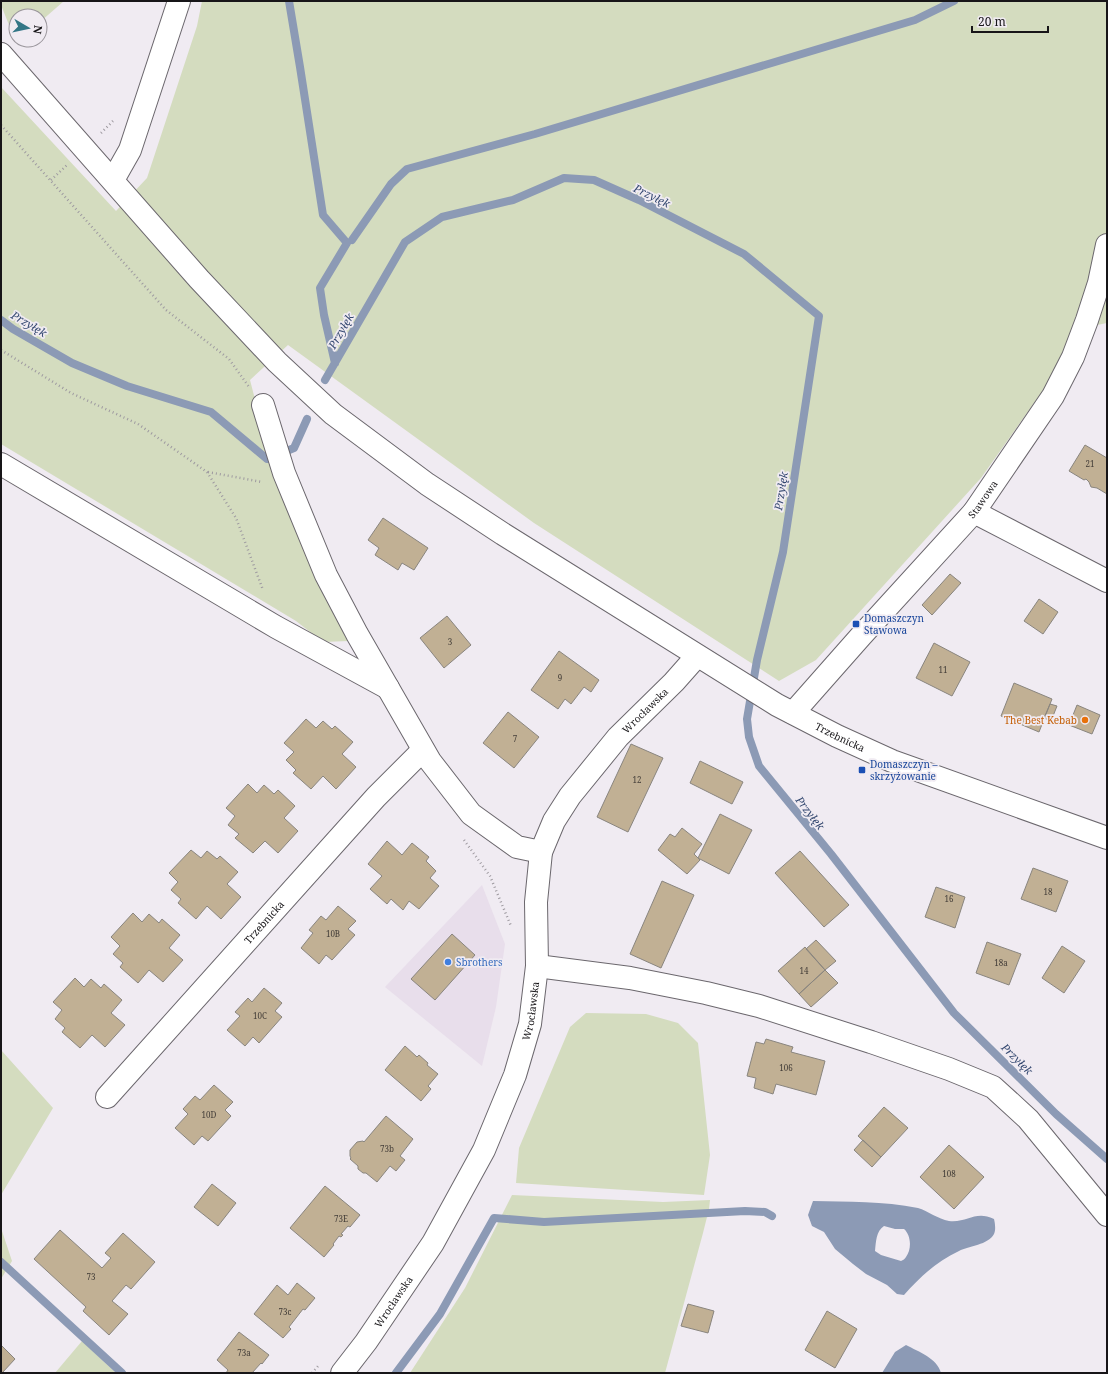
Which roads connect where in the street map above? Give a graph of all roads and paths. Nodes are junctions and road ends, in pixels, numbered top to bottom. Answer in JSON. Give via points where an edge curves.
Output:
{"nodes":[{"id":1,"x":179,"y":1,"type":"edge"},
{"id":2,"x":1,"y":54,"type":"edge"},
{"id":3,"x":1,"y":125,"type":"edge"},
{"id":4,"x":113,"y":180,"type":"junction"},
{"id":5,"x":1107,"y":245,"type":"edge"},
{"id":6,"x":1,"y":350,"type":"edge"},
{"id":7,"x":263,"y":405,"type":"joint"},
{"id":8,"x":1,"y":464,"type":"edge"},
{"id":9,"x":207,"y":472,"type":"junction"},
{"id":10,"x":286,"y":479,"type":"junction"},
{"id":11,"x":974,"y":512,"type":"junction"},
{"id":12,"x":1107,"y":581,"type":"edge"},
{"id":13,"x":263,"y":590,"type":"dead end"},
{"id":14,"x":697,"y":656,"type":"junction"},
{"id":15,"x":389,"y":689,"type":"junction"},
{"id":16,"x":785,"y":709,"type":"junction"},
{"id":17,"x":423,"y":750,"type":"junction"},
{"id":18,"x":463,"y":838,"type":"dead end"},
{"id":19,"x":1107,"y":838,"type":"edge"},
{"id":20,"x":541,"y":852,"type":"junction"},
{"id":21,"x":513,"y":931,"type":"dead end"},
{"id":22,"x":537,"y":966,"type":"junction"},
{"id":23,"x":107,"y":1097,"type":"dead end"},
{"id":24,"x":1107,"y":1215,"type":"edge"},
{"id":25,"x":322,"y":1362,"type":"dead end"},
{"id":26,"x":312,"y":1373,"type":"edge"},
{"id":27,"x":342,"y":1373,"type":"edge"}],
"edges":[{"from":1,"to":4,"type":"street","via":[[130,150]]},
{"from":2,"to":4,"type":"street","name":"Trzebnicka"},
{"from":3,"to":7,"type":"path","via":[[166,310],[229,359]]},
{"from":4,"to":14,"type":"street","name":"Trzebnicka","via":[[199,279],[277,362],[333,414],[426,484]]},
{"from":5,"to":11,"type":"street","name":"Stawowa","via":[[1099,283],[1073,357],[1052,396]]},
{"from":6,"to":9,"type":"path","via":[[71,393],[138,424]]},
{"from":7,"to":10,"type":"street"},
{"from":8,"to":15,"type":"street","via":[[276,627]]},
{"from":9,"to":10,"type":"path","via":[[262,482]]},
{"from":9,"to":13,"type":"path","via":[[236,518]]},
{"from":10,"to":15,"type":"street","via":[[326,575]]},
{"from":11,"to":12,"type":"street"},
{"from":11,"to":16,"type":"street","name":"Stawowa","via":[[861,636]]},
{"from":14,"to":16,"type":"street","name":"Trzebnicka"},
{"from":14,"to":20,"type":"street","name":"Wrocławska","via":[[618,737],[570,796],[554,821]]},
{"from":15,"to":17,"type":"street"},
{"from":16,"to":19,"type":"street","name":"Trzebnicka","via":[[892,760]]},
{"from":17,"to":20,"type":"street","via":[[471,814],[517,847]]},
{"from":17,"to":23,"type":"street","name":"Trzebnicka","via":[[376,797]]},
{"from":18,"to":21,"type":"path","via":[[490,876]]},
{"from":20,"to":22,"type":"street","name":"Wrocławska","via":[[536,902]]},
{"from":22,"to":24,"type":"street","via":[[630,978],[706,992],[759,1006],[935,1064],[986,1084],[1028,1119]]},
{"from":22,"to":27,"type":"street","name":"Wrocławska","via":[[530,1024],[515,1075],[484,1150],[433,1243]]},
{"from":25,"to":26,"type":"path"}]}
